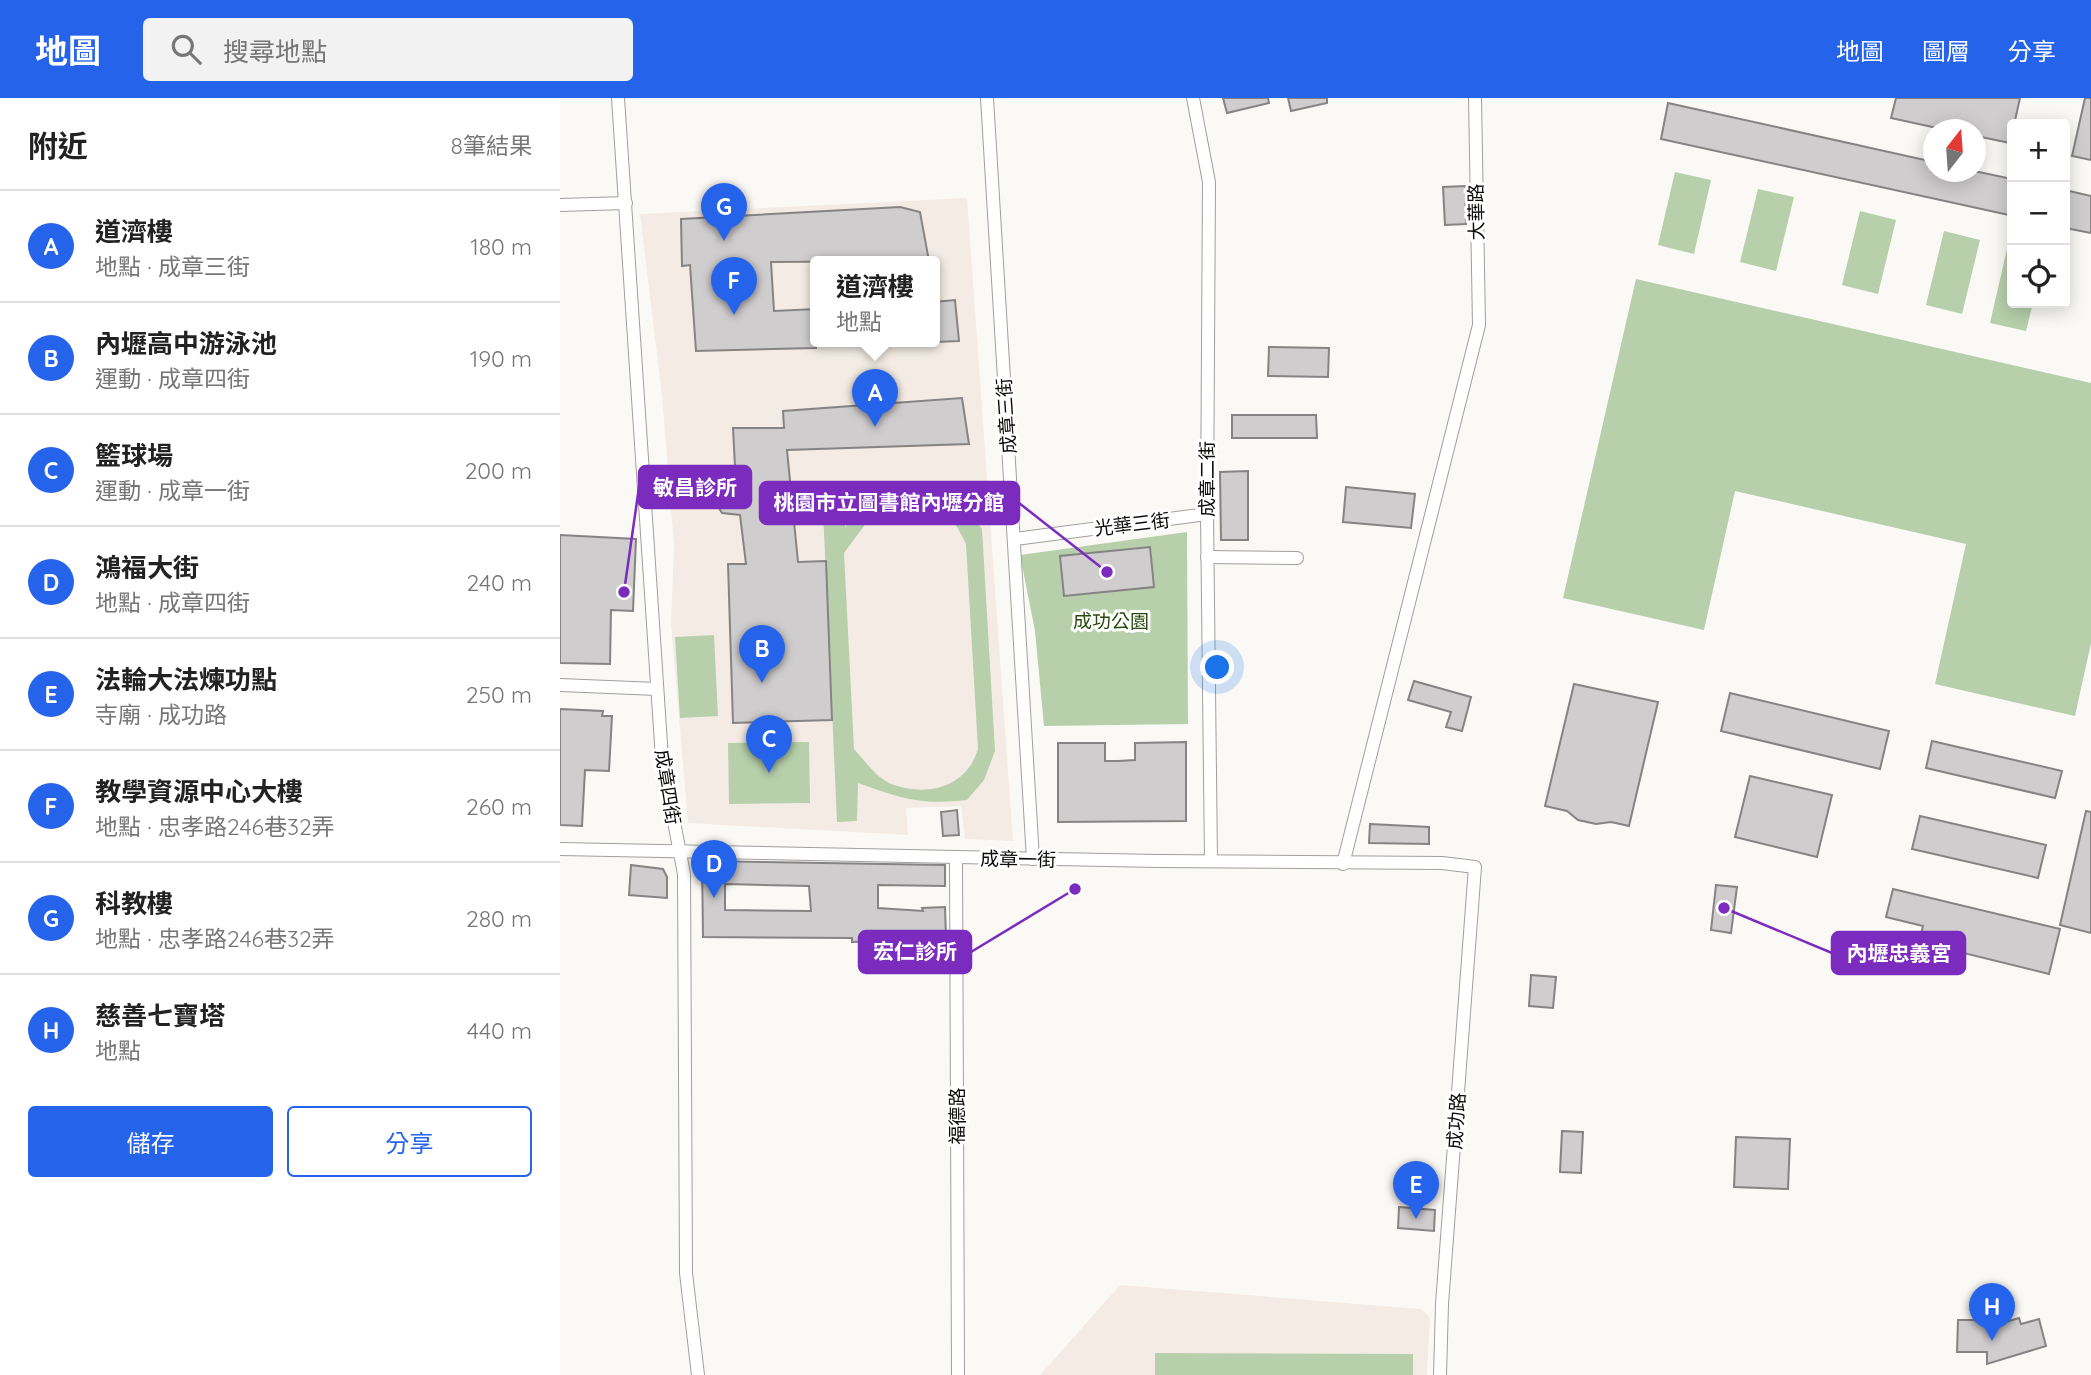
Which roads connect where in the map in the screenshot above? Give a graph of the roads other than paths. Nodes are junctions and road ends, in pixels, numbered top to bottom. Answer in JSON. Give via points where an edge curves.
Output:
{"nodes":[{"id":1,"x":618,"y":98,"type":"edge"},
{"id":2,"x":987,"y":98,"type":"edge"},
{"id":3,"x":1193,"y":98,"type":"edge"},
{"id":4,"x":1475,"y":98,"type":"edge"},
{"id":5,"x":626,"y":203,"type":"junction"},
{"id":6,"x":560,"y":205,"type":"edge"},
{"id":7,"x":1207,"y":514,"type":"junction"},
{"id":8,"x":1015,"y":539,"type":"junction"},
{"id":9,"x":1207,"y":557,"type":"junction"},
{"id":10,"x":1297,"y":558,"type":"dead end"},
{"id":11,"x":560,"y":685,"type":"edge"},
{"id":12,"x":657,"y":690,"type":"junction"},
{"id":13,"x":560,"y":849,"type":"edge"},
{"id":14,"x":679,"y":850,"type":"junction"},
{"id":15,"x":956,"y":857,"type":"junction"},
{"id":16,"x":1033,"y":859,"type":"junction"},
{"id":17,"x":1211,"y":861,"type":"junction"},
{"id":18,"x":1343,"y":864,"type":"junction"},
{"id":19,"x":1475,"y":867,"type":"joint"},
{"id":20,"x":698,"y":1375,"type":"edge"},
{"id":21,"x":958,"y":1375,"type":"edge"},
{"id":22,"x":1440,"y":1375,"type":"edge"}],
"edges":[{"from":1,"to":5,"type":"street","name":"成章四街"},
{"from":2,"to":8,"type":"street","name":"成章三街"},
{"from":3,"to":7,"type":"street","name":"成章二街","via":[[1209,182]]},
{"from":4,"to":18,"type":"street","name":"大華路","via":[[1479,325]]},
{"from":5,"to":6,"type":"street"},
{"from":5,"to":12,"type":"street","name":"成章四街"},
{"from":7,"to":8,"type":"street","name":"光華三街"},
{"from":7,"to":9,"type":"street","name":"成章二街"},
{"from":8,"to":16,"type":"street","name":"成章三街"},
{"from":9,"to":10,"type":"street"},
{"from":9,"to":17,"type":"street","name":"成章二街"},
{"from":11,"to":12,"type":"street"},
{"from":12,"to":14,"type":"street","name":"成章四街","via":[[662,759]]},
{"from":13,"to":14,"type":"street","name":"成章一街"},
{"from":14,"to":15,"type":"street","name":"成章一街"},
{"from":14,"to":20,"type":"street","name":"成章四街","via":[[684,874],[686,1273]]},
{"from":15,"to":16,"type":"street","name":"成章一街"},
{"from":15,"to":21,"type":"street","name":"福德路"},
{"from":16,"to":17,"type":"street","name":"成章一街"},
{"from":17,"to":18,"type":"street","name":"成章一街"},
{"from":18,"to":19,"type":"street","name":"成章一街"},
{"from":19,"to":22,"type":"street","name":"成功路"}]}
